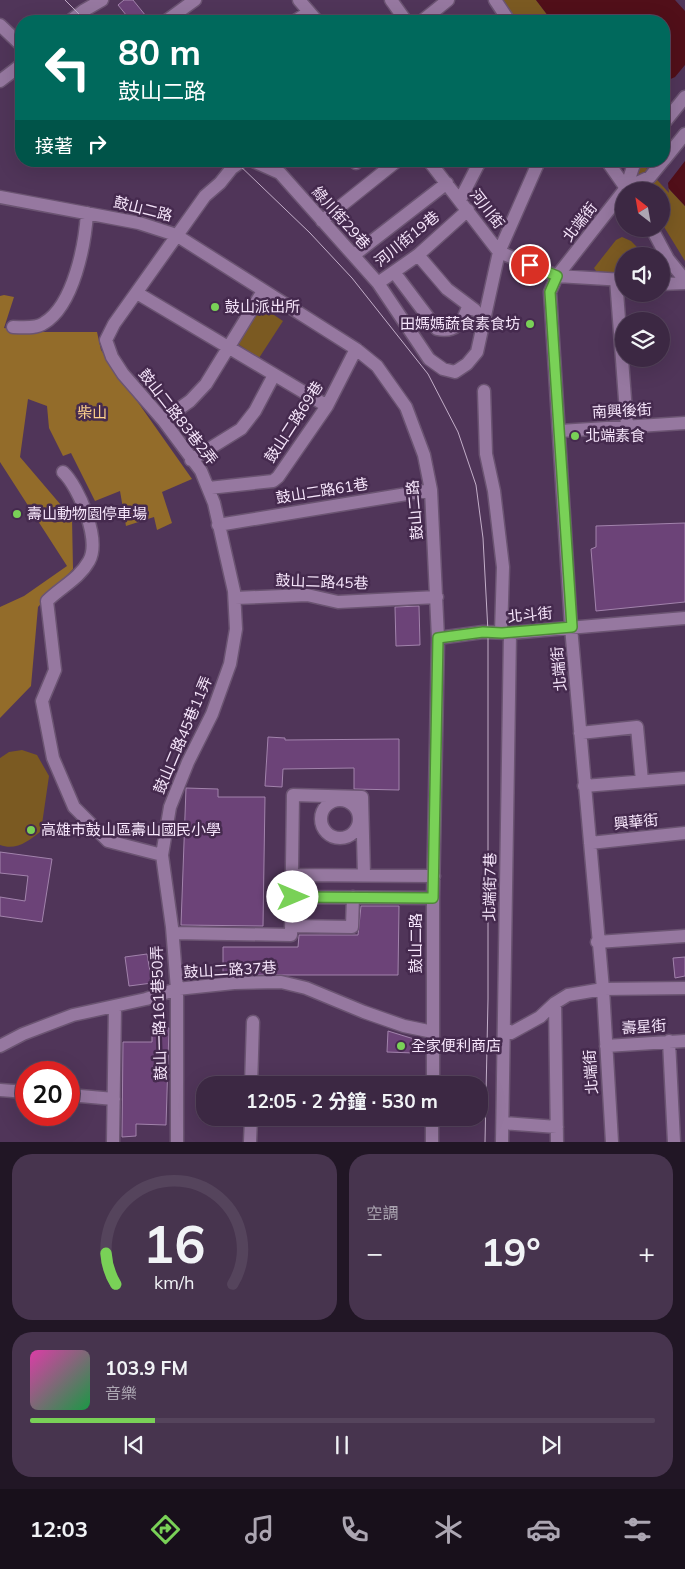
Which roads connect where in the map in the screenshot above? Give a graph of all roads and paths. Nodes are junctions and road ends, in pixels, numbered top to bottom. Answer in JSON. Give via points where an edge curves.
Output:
{"nodes":[{"id":1,"x":102,"y":0,"type":"edge"},
{"id":2,"x":195,"y":0,"type":"edge"},
{"id":3,"x":299,"y":0,"type":"edge"},
{"id":4,"x":391,"y":0,"type":"edge"},
{"id":5,"x":448,"y":0,"type":"edge"},
{"id":6,"x":495,"y":0,"type":"edge"},
{"id":7,"x":78,"y":15,"type":"edge"},
{"id":8,"x":174,"y":15,"type":"edge"},
{"id":9,"x":312,"y":15,"type":"edge"},
{"id":10,"x":402,"y":15,"type":"edge"},
{"id":11,"x":429,"y":15,"type":"edge"},
{"id":12,"x":505,"y":15,"type":"edge"},
{"id":13,"x":0,"y":25,"type":"edge"},
{"id":14,"x":15,"y":39,"type":"edge"},
{"id":15,"x":15,"y":70,"type":"edge"},
{"id":16,"x":0,"y":82,"type":"edge"},
{"id":17,"x":685,"y":97,"type":"edge"},
{"id":18,"x":670,"y":116,"type":"edge"},
{"id":19,"x":685,"y":134,"type":"edge"},
{"id":20,"x":670,"y":152,"type":"edge"},
{"id":21,"x":233,"y":167,"type":"edge"},
{"id":22,"x":266,"y":167,"type":"edge"},
{"id":23,"x":390,"y":167,"type":"edge"},
{"id":24,"x":434,"y":167,"type":"edge"},
{"id":25,"x":478,"y":167,"type":"edge"},
{"id":26,"x":536,"y":167,"type":"edge"},
{"id":27,"x":611,"y":167,"type":"edge"},
{"id":28,"x":633,"y":167,"type":"edge"},
{"id":29,"x":658,"y":167,"type":"edge"},
{"id":30,"x":621,"y":182,"type":"edge"},
{"id":31,"x":629,"y":182,"type":"edge"},
{"id":32,"x":640,"y":182,"type":"edge"},
{"id":33,"x":447,"y":183,"type":"junction"},
{"id":34,"x":0,"y":196,"type":"edge"},
{"id":35,"x":464,"y":205,"type":"junction"},
{"id":36,"x":615,"y":205,"type":"edge"},
{"id":37,"x":87,"y":213,"type":"junction"},
{"id":38,"x":322,"y":221,"type":"junction"},
{"id":39,"x":176,"y":235,"type":"junction"},
{"id":40,"x":657,"y":238,"type":"edge"},
{"id":41,"x":500,"y":252,"type":"junction"},
{"id":42,"x":354,"y":255,"type":"junction"},
{"id":43,"x":418,"y":255,"type":"junction"},
{"id":44,"x":394,"y":272,"type":"junction"},
{"id":45,"x":557,"y":276,"type":"junction"},
{"id":46,"x":615,"y":279,"type":"edge"},
{"id":47,"x":685,"y":282,"type":"edge"},
{"id":48,"x":670,"y":283,"type":"edge"},
{"id":49,"x":378,"y":284,"type":"junction"},
{"id":50,"x":263,"y":291,"type":"junction"},
{"id":51,"x":137,"y":293,"type":"junction"},
{"id":52,"x":621,"y":302,"type":"edge"},
{"id":53,"x":468,"y":306,"type":"junction"},
{"id":54,"x":485,"y":314,"type":"junction"},
{"id":55,"x":14,"y":327,"type":"dead end"},
{"id":56,"x":227,"y":346,"type":"junction"},
{"id":57,"x":356,"y":349,"type":"junction"},
{"id":58,"x":274,"y":375,"type":"junction"},
{"id":59,"x":484,"y":391,"type":"dead end"},
{"id":60,"x":326,"y":406,"type":"junction"},
{"id":61,"x":163,"y":420,"type":"junction"},
{"id":62,"x":685,"y":423,"type":"edge"},
{"id":63,"x":627,"y":426,"type":"junction"},
{"id":64,"x":560,"y":431,"type":"junction"},
{"id":65,"x":191,"y":460,"type":"junction"},
{"id":66,"x":63,"y":472,"type":"dead end"},
{"id":67,"x":209,"y":488,"type":"junction"},
{"id":68,"x":431,"y":490,"type":"junction"},
{"id":69,"x":218,"y":525,"type":"junction"},
{"id":70,"x":437,"y":597,"type":"junction"},
{"id":71,"x":235,"y":598,"type":"junction"},
{"id":72,"x":685,"y":618,"type":"edge"},
{"id":73,"x":572,"y":627,"type":"junction"},
{"id":74,"x":506,"y":633,"type":"junction"},
{"id":75,"x":438,"y":638,"type":"junction"},
{"id":76,"x":580,"y":733,"type":"junction"},
{"id":77,"x":685,"y":778,"type":"edge"},
{"id":78,"x":642,"y":781,"type":"junction"},
{"id":79,"x":584,"y":786,"type":"junction"},
{"id":80,"x":332,"y":798,"type":"junction"},
{"id":81,"x":361,"y":816,"type":"junction"},
{"id":82,"x":685,"y":833,"type":"edge"},
{"id":83,"x":590,"y":843,"type":"junction"},
{"id":84,"x":162,"y":855,"type":"junction"},
{"id":85,"x":293,"y":875,"type":"junction"},
{"id":86,"x":364,"y":875,"type":"junction"},
{"id":87,"x":434,"y":876,"type":"junction"},
{"id":88,"x":293,"y":897,"type":"junction"},
{"id":89,"x":353,"y":897,"type":"junction"},
{"id":90,"x":433,"y":898,"type":"junction"},
{"id":91,"x":292,"y":926,"type":"junction"},
{"id":92,"x":172,"y":933,"type":"junction"},
{"id":93,"x":685,"y":936,"type":"edge"},
{"id":94,"x":597,"y":942,"type":"junction"},
{"id":95,"x":603,"y":988,"type":"junction"},
{"id":96,"x":685,"y":988,"type":"edge"},
{"id":97,"x":177,"y":989,"type":"junction"},
{"id":98,"x":555,"y":1002,"type":"junction"},
{"id":99,"x":115,"y":1006,"type":"junction"},
{"id":100,"x":253,"y":1022,"type":"dead end"},
{"id":101,"x":504,"y":1027,"type":"junction"},
{"id":102,"x":433,"y":1032,"type":"junction"},
{"id":103,"x":685,"y":1040,"type":"edge"},
{"id":104,"x":669,"y":1042,"type":"junction"},
{"id":105,"x":0,"y":1046,"type":"edge"},
{"id":106,"x":606,"y":1046,"type":"junction"},
{"id":107,"x":251,"y":1076,"type":"edge"},
{"id":108,"x":433,"y":1076,"type":"edge"},
{"id":109,"x":0,"y":1090,"type":"edge"},
{"id":110,"x":15,"y":1091,"type":"edge"},
{"id":111,"x":80,"y":1096,"type":"edge"},
{"id":112,"x":114,"y":1099,"type":"junction"},
{"id":113,"x":503,"y":1123,"type":"junction"},
{"id":114,"x":251,"y":1126,"type":"edge"},
{"id":115,"x":432,"y":1126,"type":"edge"},
{"id":116,"x":557,"y":1127,"type":"junction"},
{"id":117,"x":113,"y":1142,"type":"edge"},
{"id":118,"x":177,"y":1142,"type":"edge"},
{"id":119,"x":250,"y":1142,"type":"edge"},
{"id":120,"x":432,"y":1142,"type":"edge"},
{"id":121,"x":502,"y":1142,"type":"edge"},
{"id":122,"x":557,"y":1142,"type":"edge"},
{"id":123,"x":612,"y":1142,"type":"edge"},
{"id":124,"x":674,"y":1142,"type":"edge"}],
"edges":[{"from":1,"to":7,"type":"street"},
{"from":2,"to":8,"type":"street"},
{"from":3,"to":9,"type":"street"},
{"from":4,"to":10,"type":"street"},
{"from":5,"to":11,"type":"street"},
{"from":6,"to":12,"type":"street"},
{"from":13,"to":14,"type":"street"},
{"from":15,"to":16,"type":"street"},
{"from":17,"to":18,"type":"street"},
{"from":19,"to":20,"type":"street"},
{"from":21,"to":39,"type":"street","via":[[205,196]]},
{"from":22,"to":38,"type":"street","name":"綠川街29巷","via":[[280,174]]},
{"from":23,"to":38,"type":"street"},
{"from":24,"to":33,"type":"street","name":"河川街"},
{"from":25,"to":35,"type":"street"},
{"from":26,"to":41,"type":"street"},
{"from":27,"to":30,"type":"street"},
{"from":28,"to":31,"type":"street"},
{"from":29,"to":32,"type":"street"},
{"from":33,"to":35,"type":"street","name":"河川街"},
{"from":33,"to":42,"type":"street"},
{"from":34,"to":37,"type":"street","name":"鼓山二路"},
{"from":35,"to":41,"type":"street","name":"河川街"},
{"from":35,"to":43,"type":"street","name":"河川街19巷"},
{"from":36,"to":45,"type":"street","name":"北端街"},
{"from":37,"to":39,"type":"street","name":"鼓山二路","via":[[139,223]]},
{"from":37,"to":55,"type":"street","via":[[86,242],[76,275],[57,311],[44,324]]},
{"from":38,"to":42,"type":"street","name":"綠川街29巷"},
{"from":39,"to":50,"type":"street","name":"鼓山二路"},
{"from":39,"to":51,"type":"street"},
{"from":40,"to":47,"type":"street"},
{"from":41,"to":45,"type":"street","name":"河川街"},
{"from":41,"to":54,"type":"street"},
{"from":42,"to":49,"type":"street","name":"綠川街29巷"},
{"from":43,"to":44,"type":"street","name":"河川街19巷"},
{"from":43,"to":53,"type":"street","via":[[447,289]]},
{"from":44,"to":49,"type":"street","name":"河川街19巷"},
{"from":44,"to":53,"type":"street","via":[[437,329],[446,331],[457,326]]},
{"from":45,"to":46,"type":"street","name":"河川街"},
{"from":45,"to":64,"type":"street","name":"北端街","via":[[550,292]]},
{"from":47,"to":48,"type":"street"},
{"from":49,"to":54,"type":"street","name":"河川街19巷","via":[[429,359],[442,369],[454,372],[477,352]]},
{"from":50,"to":56,"type":"street"},
{"from":50,"to":57,"type":"street","name":"鼓山二路"},
{"from":51,"to":56,"type":"street"},
{"from":51,"to":61,"type":"street","name":"鼓山二路83巷2弄","via":[[106,340],[123,374]]},
{"from":52,"to":63,"type":"street"},
{"from":53,"to":54,"type":"street"},
{"from":56,"to":58,"type":"street"},
{"from":56,"to":61,"type":"street","via":[[206,384],[190,401]]},
{"from":57,"to":60,"type":"street","name":"鼓山二路69巷"},
{"from":57,"to":68,"type":"street","name":"鼓山二路","via":[[377,366],[406,407],[424,455]]},
{"from":58,"to":60,"type":"street"},
{"from":58,"to":65,"type":"street","via":[[255,411],[241,429]]},
{"from":59,"to":74,"type":"street","name":"北端街7巷","via":[[486,454],[503,567]]},
{"from":60,"to":67,"type":"street","name":"鼓山二路69巷","via":[[273,481]]},
{"from":61,"to":65,"type":"street","name":"鼓山二路83巷2弄"},
{"from":62,"to":63,"type":"street","name":"南興後街"},
{"from":63,"to":64,"type":"street","name":"南興後街"},
{"from":64,"to":73,"type":"street","name":"北端街"},
{"from":65,"to":67,"type":"street","name":"鼓山二路83巷2弄"},
{"from":66,"to":84,"type":"street","via":[[72,480],[87,513],[92,538],[91,558],[74,580],[47,601],[55,670],[42,702],[53,758],[74,808],[108,841]]},
{"from":67,"to":69,"type":"street","name":"鼓山二路83巷2弄"},
{"from":68,"to":69,"type":"street","name":"鼓山二路61巷"},
{"from":68,"to":70,"type":"street","name":"鼓山二路"},
{"from":69,"to":71,"type":"street","name":"鼓山二路83巷2弄"},
{"from":70,"to":71,"type":"street","name":"鼓山二路45巷","via":[[338,602],[307,595]]},
{"from":70,"to":75,"type":"street","name":"鼓山二路"},
{"from":71,"to":84,"type":"street","name":"鼓山二路45巷11弄","via":[[236,629],[230,664],[212,714],[170,807]]},
{"from":72,"to":73,"type":"street","name":"北斗街"},
{"from":73,"to":74,"type":"street","name":"北斗街"},
{"from":73,"to":76,"type":"street","name":"北端街"},
{"from":74,"to":75,"type":"street","name":"北斗街","via":[[483,632]]},
{"from":74,"to":101,"type":"street","name":"北端街7巷"},
{"from":75,"to":87,"type":"street","name":"鼓山二路"},
{"from":76,"to":78,"type":"street","via":[[637,727]]},
{"from":76,"to":79,"type":"street","name":"北端街"},
{"from":77,"to":78,"type":"street"},
{"from":78,"to":79,"type":"street"},
{"from":79,"to":83,"type":"street","name":"北端街"},
{"from":80,"to":81,"type":"street","via":[[362,797]]},
{"from":80,"to":81,"type":"street","via":[[321,816],[327,834],[346,837],[356,830]]},
{"from":80,"to":85,"type":"street","via":[[292,795]]},
{"from":81,"to":86,"type":"street"},
{"from":82,"to":83,"type":"street","name":"興華街"},
{"from":83,"to":94,"type":"street","name":"北端街"},
{"from":84,"to":92,"type":"street","name":"鼓山一路161巷50弄"},
{"from":85,"to":86,"type":"street"},
{"from":85,"to":88,"type":"street"},
{"from":86,"to":87,"type":"street"},
{"from":87,"to":90,"type":"street","name":"鼓山二路"},
{"from":88,"to":89,"type":"street"},
{"from":88,"to":91,"type":"street"},
{"from":89,"to":90,"type":"street"},
{"from":89,"to":91,"type":"street","via":[[352,927]]},
{"from":90,"to":102,"type":"street","name":"鼓山二路"},
{"from":91,"to":92,"type":"street","via":[[291,935]]},
{"from":92,"to":97,"type":"street","name":"鼓山一路161巷50弄"},
{"from":93,"to":94,"type":"street"},
{"from":94,"to":95,"type":"street","name":"北端街"},
{"from":95,"to":96,"type":"street"},
{"from":95,"to":98,"type":"street","via":[[568,995]]},
{"from":95,"to":106,"type":"street","name":"北端街"},
{"from":97,"to":99,"type":"street","name":"鼓山二路37巷"},
{"from":97,"to":102,"type":"street","name":"鼓山二路37巷","via":[[209,984],[280,982],[306,988],[404,1026]]},
{"from":97,"to":118,"type":"street","name":"鼓山一路161巷50弄"},
{"from":98,"to":101,"type":"street","via":[[540,1017],[511,1033]]},
{"from":98,"to":116,"type":"street"},
{"from":99,"to":105,"type":"street","name":"鼓山二路37巷","via":[[73,1015]]},
{"from":99,"to":112,"type":"street"},
{"from":100,"to":107,"type":"street"},
{"from":101,"to":113,"type":"street","name":"北端街7巷"},
{"from":102,"to":108,"type":"street","name":"鼓山二路"},
{"from":103,"to":104,"type":"street","name":"壽星街"},
{"from":104,"to":106,"type":"street","name":"壽星街"},
{"from":104,"to":124,"type":"street"},
{"from":106,"to":123,"type":"street","name":"北端街"},
{"from":109,"to":110,"type":"street"},
{"from":111,"to":112,"type":"street"},
{"from":112,"to":117,"type":"street"},
{"from":113,"to":116,"type":"street"},
{"from":113,"to":121,"type":"street","name":"北端街7巷"},
{"from":114,"to":119,"type":"street"},
{"from":115,"to":120,"type":"street"},
{"from":116,"to":122,"type":"street"}]}
